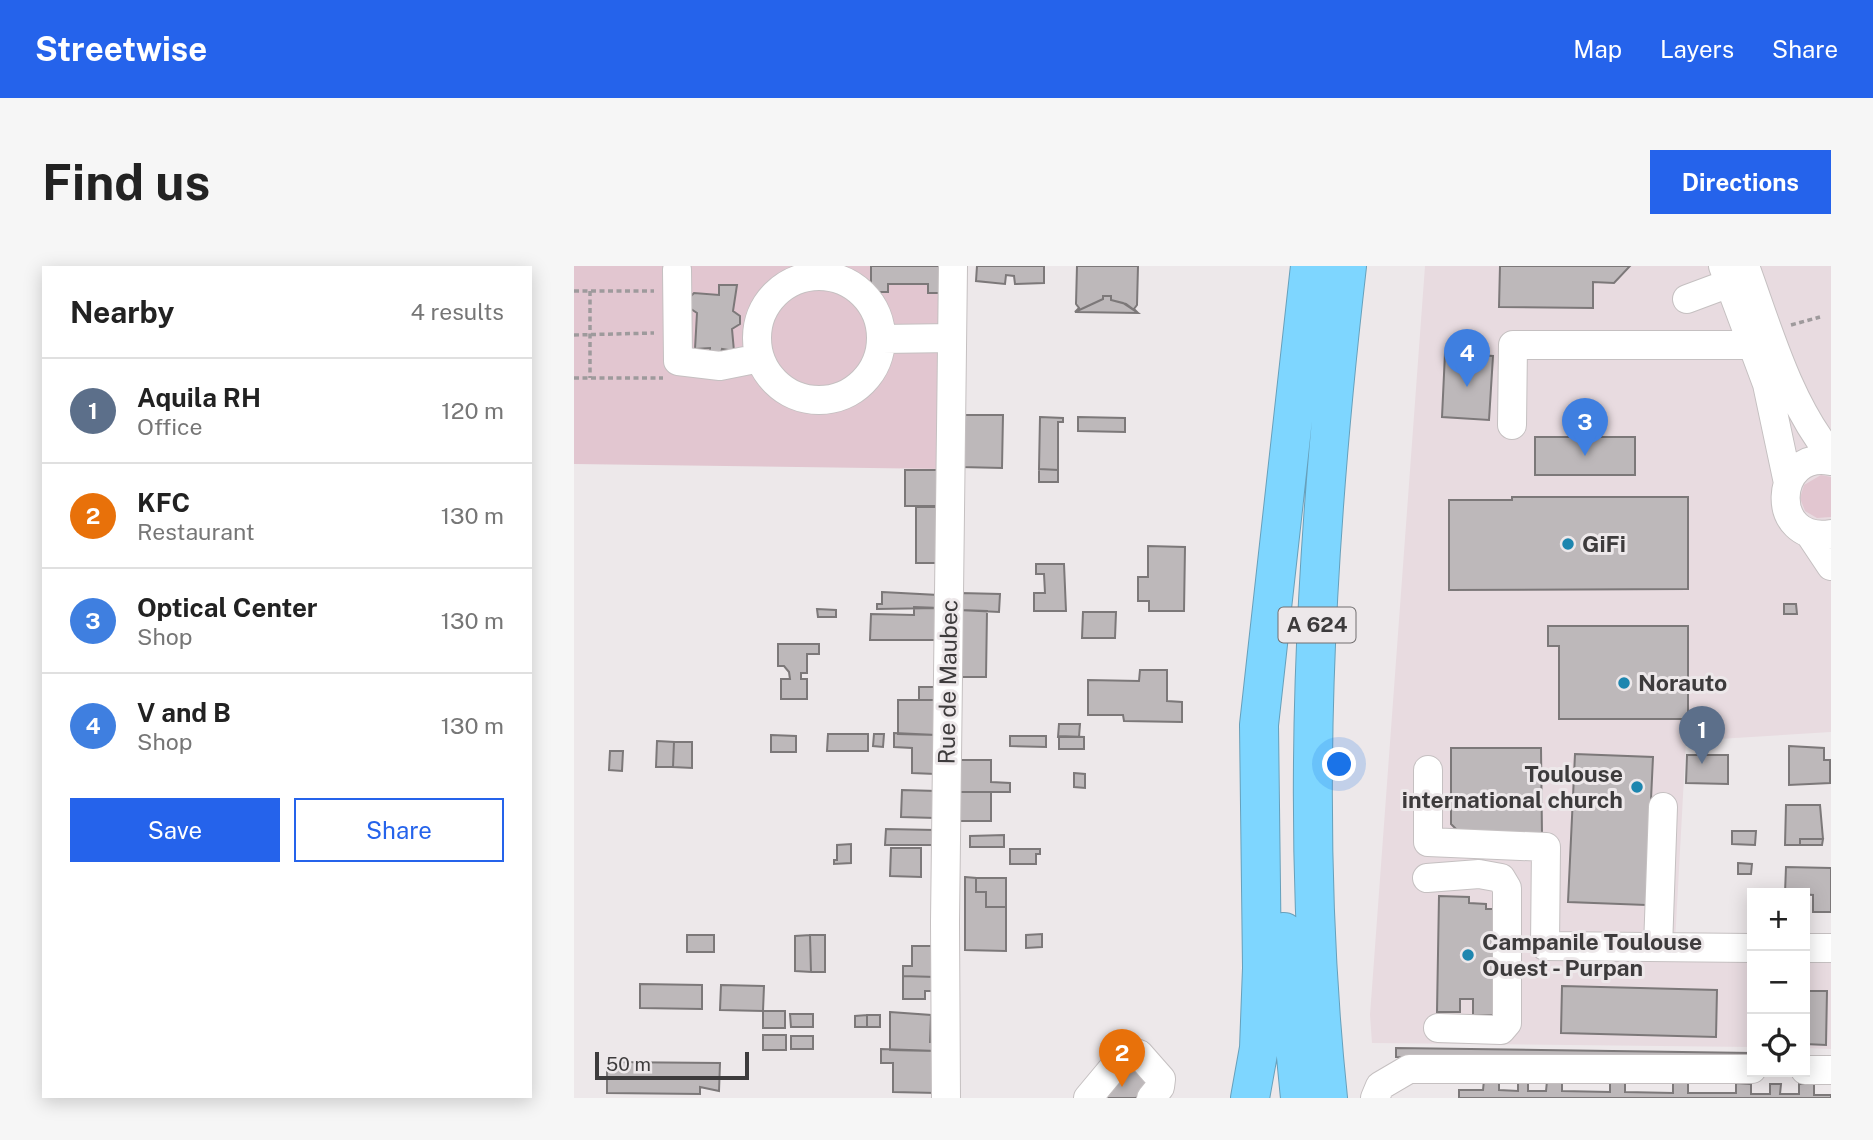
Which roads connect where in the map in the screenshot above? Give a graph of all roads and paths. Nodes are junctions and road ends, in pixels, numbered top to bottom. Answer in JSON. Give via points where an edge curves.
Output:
{"nodes":[{"id":1,"x":953,"y":266,"type":"edge"},
{"id":2,"x":1310,"y":266,"type":"edge"},
{"id":3,"x":1347,"y":266,"type":"edge"},
{"id":4,"x":1733,"y":272,"type":"edge"},
{"id":5,"x":677,"y":281,"type":"joint"},
{"id":6,"x":574,"y":291,"type":"edge"},
{"id":7,"x":590,"y":291,"type":"junction"},
{"id":8,"x":1687,"y":299,"type":"dead end"},
{"id":9,"x":1820,"y":317,"type":"dead end"},
{"id":10,"x":678,"y":333,"type":"junction"},
{"id":11,"x":574,"y":335,"type":"edge"},
{"id":12,"x":590,"y":335,"type":"junction"},
{"id":13,"x":952,"y":338,"type":"junction"},
{"id":14,"x":882,"y":339,"type":"junction"},
{"id":15,"x":1761,"y":339,"type":"junction"},
{"id":16,"x":760,"y":358,"type":"junction"},
{"id":17,"x":678,"y":361,"type":"junction"},
{"id":18,"x":574,"y":378,"type":"edge"},
{"id":19,"x":590,"y":378,"type":"junction"},
{"id":20,"x":1512,"y":425,"type":"dead end"},
{"id":21,"x":1831,"y":455,"type":"edge"},
{"id":22,"x":1831,"y":461,"type":"edge"},
{"id":23,"x":1788,"y":483,"type":"junction"},
{"id":24,"x":1820,"y":534,"type":"edge"},
{"id":25,"x":1831,"y":566,"type":"edge"},
{"id":26,"x":1276,"y":573,"type":"junction"},
{"id":27,"x":1428,"y":770,"type":"dead end"},
{"id":28,"x":1662,"y":807,"type":"dead end"},
{"id":29,"x":1427,"y":877,"type":"dead end"},
{"id":30,"x":1545,"y":946,"type":"junction"},
{"id":31,"x":1658,"y":947,"type":"junction"},
{"id":32,"x":1747,"y":948,"type":"edge"},
{"id":33,"x":1810,"y":948,"type":"edge"},
{"id":34,"x":1831,"y":948,"type":"edge"},
{"id":35,"x":1509,"y":949,"type":"junction"},
{"id":36,"x":1316,"y":985,"type":"junction"},
{"id":37,"x":1438,"y":1028,"type":"dead end"},
{"id":38,"x":1747,"y":1069,"type":"edge"},
{"id":39,"x":1810,"y":1070,"type":"edge"},
{"id":40,"x":1831,"y":1070,"type":"edge"},
{"id":41,"x":946,"y":1098,"type":"edge"},
{"id":42,"x":1088,"y":1098,"type":"edge"},
{"id":43,"x":1152,"y":1098,"type":"edge"},
{"id":44,"x":1250,"y":1098,"type":"edge"},
{"id":45,"x":1300,"y":1098,"type":"edge"},
{"id":46,"x":1328,"y":1098,"type":"edge"},
{"id":47,"x":1346,"y":1098,"type":"edge"},
{"id":48,"x":1375,"y":1098,"type":"edge"}],
"edges":[{"from":1,"to":13,"type":"street","name":"Rue de Maubec"},
{"from":2,"to":26,"type":"highway","number":"A 624"},
{"from":3,"to":36,"type":"highway","number":"A 624","via":[[1319,562],[1311,804]]},
{"from":4,"to":8,"type":"street"},
{"from":4,"to":15,"type":"street"},
{"from":5,"to":7,"type":"path"},
{"from":5,"to":10,"type":"street"},
{"from":6,"to":7,"type":"path"},
{"from":7,"to":12,"type":"path"},
{"from":9,"to":15,"type":"path"},
{"from":10,"to":12,"type":"path"},
{"from":10,"to":17,"type":"street"},
{"from":11,"to":12,"type":"path"},
{"from":12,"to":19,"type":"path"},
{"from":13,"to":14,"type":"street"},
{"from":13,"to":41,"type":"street","name":"Rue de Maubec"},
{"from":14,"to":16,"type":"street","via":[[877,361],[866,379],[849,393],[829,400],[807,399],[787,391],[770,377]]},
{"from":14,"to":16,"type":"street","via":[[868,299],[851,284],[831,276],[810,276],[780,289],[761,315],[757,336]]},
{"from":15,"to":20,"type":"street","via":[[1513,345]]},
{"from":15,"to":21,"type":"street"},
{"from":15,"to":23,"type":"street"},
{"from":16,"to":17,"type":"street","via":[[720,366]]},
{"from":17,"to":19,"type":"path","via":[[677,378]]},
{"from":18,"to":19,"type":"path"},
{"from":22,"to":23,"type":"street","via":[[1802,465]]},
{"from":23,"to":24,"type":"street","via":[[1787,512],[1796,525]]},
{"from":24,"to":25,"type":"street"},
{"from":26,"to":44,"type":"highway","via":[[1259,725],[1262,968],[1259,1048]]},
{"from":26,"to":45,"type":"highway","number":"A 624","via":[[1279,855]]},
{"from":27,"to":30,"type":"street","via":[[1429,842],[1546,847]]},
{"from":28,"to":31,"type":"street"},
{"from":29,"to":35,"type":"street","via":[[1479,874],[1501,878],[1507,888]]},
{"from":30,"to":31,"type":"street"},
{"from":30,"to":35,"type":"street"},
{"from":31,"to":32,"type":"street"},
{"from":33,"to":34,"type":"street"},
{"from":35,"to":37,"type":"street","via":[[1507,1023],[1501,1030]]},
{"from":36,"to":46,"type":"highway","number":"A 624"},
{"from":36,"to":47,"type":"highway","via":[[1335,1028]]},
{"from":38,"to":48,"type":"street","via":[[1409,1069],[1380,1086]]},
{"from":39,"to":40,"type":"street"},
{"from":42,"to":43,"type":"street","via":[[1131,1052],[1139,1054],[1161,1079]]}]}
